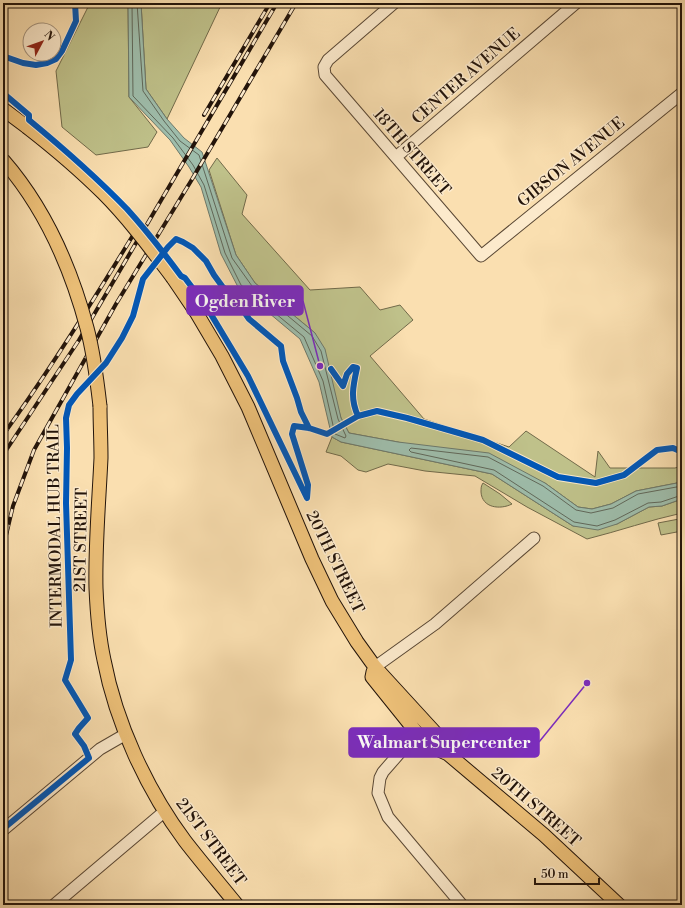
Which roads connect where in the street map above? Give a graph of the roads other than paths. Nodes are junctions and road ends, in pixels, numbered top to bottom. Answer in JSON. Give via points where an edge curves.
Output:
{"nodes":[{"id":1,"x":394,"y":3,"type":"edge"},
{"id":2,"x":576,"y":3,"type":"edge"},
{"id":3,"x":682,"y":93,"type":"edge"},
{"id":4,"x":3,"y":109,"type":"edge"},
{"id":5,"x":396,"y":157,"type":"junction"},
{"id":6,"x":3,"y":160,"type":"edge"},
{"id":7,"x":481,"y":256,"type":"joint"},
{"id":8,"x":534,"y":538,"type":"dead end"},
{"id":9,"x":375,"y":667,"type":"junction"},
{"id":10,"x":417,"y":733,"type":"junction"},
{"id":11,"x":126,"y":734,"type":"junction"},
{"id":12,"x":448,"y":754,"type":"junction"},
{"id":13,"x":165,"y":811,"type":"junction"},
{"id":14,"x":3,"y":830,"type":"edge"},
{"id":15,"x":54,"y":905,"type":"edge"},
{"id":16,"x":237,"y":905,"type":"edge"},
{"id":17,"x":462,"y":905,"type":"edge"},
{"id":18,"x":619,"y":905,"type":"edge"}],
"edges":[{"from":1,"to":5,"type":"street","name":"18TH STREET","via":[[328,60],[324,68],[325,75],[331,83]]},
{"from":2,"to":5,"type":"street","name":"CENTER AVENUE"},
{"from":3,"to":7,"type":"street","name":"GIBSON AVENUE"},
{"from":4,"to":9,"type":"main road","name":"20TH STREET","bridge":true,"via":[[65,157],[104,194],[147,243],[196,312],[248,408],[332,600]]},
{"from":5,"to":7,"type":"street","name":"18TH STREET"},
{"from":6,"to":11,"type":"main road","name":"21ST STREET","bridge":true,"via":[[27,192],[63,258],[77,294],[95,365],[100,406],[101,456],[96,572],[99,624],[113,698]]},
{"from":8,"to":9,"type":"street","via":[[435,624]]},
{"from":9,"to":10,"type":"main road","name":"20TH STREET","via":[[372,677]]},
{"from":9,"to":12,"type":"main road","name":"20TH STREET","via":[[440,738]]},
{"from":10,"to":12,"type":"main road","name":"20TH STREET","via":[[434,748]]},
{"from":10,"to":17,"type":"street","via":[[383,772],[378,793],[388,817]]},
{"from":11,"to":13,"type":"main road","name":"21ST STREET","via":[[144,774]]},
{"from":11,"to":14,"type":"street","via":[[100,749]]},
{"from":12,"to":18,"type":"main road","name":"20TH STREET","via":[[544,835]]},
{"from":13,"to":15,"type":"street"},
{"from":13,"to":16,"type":"main road","name":"21ST STREET","via":[[185,841]]}]}
